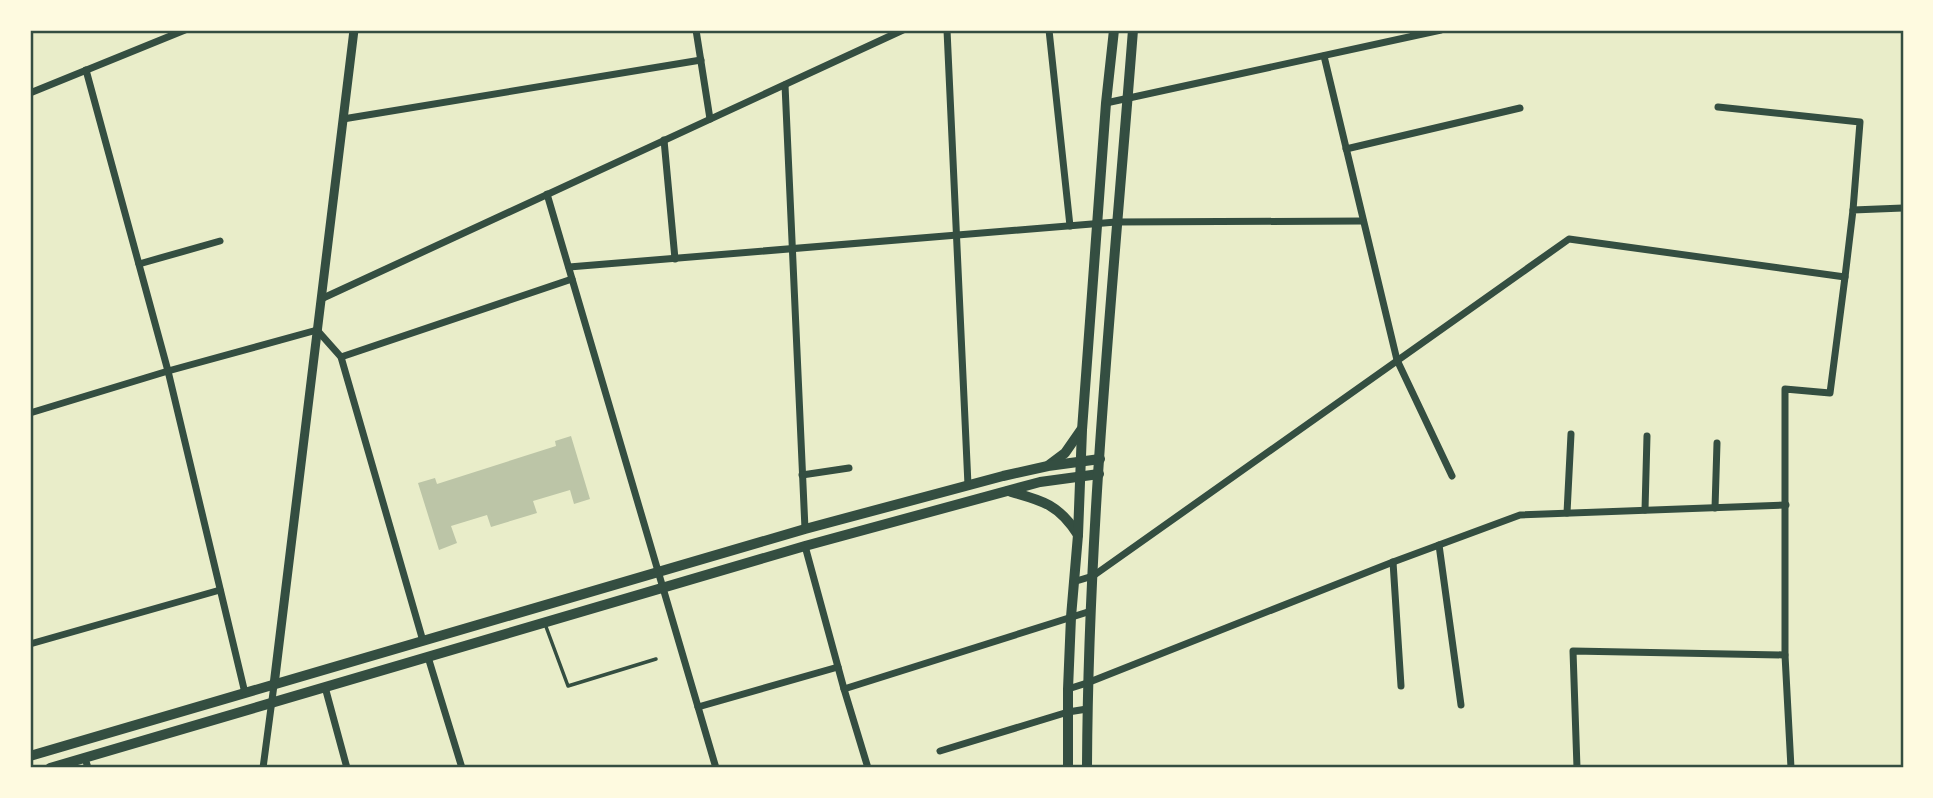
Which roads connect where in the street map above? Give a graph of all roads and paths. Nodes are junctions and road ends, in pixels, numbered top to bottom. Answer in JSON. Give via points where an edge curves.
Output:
{"nodes":[{"id":1,"x":186,"y":30,"type":"edge"},
{"id":2,"x":354,"y":30,"type":"edge"},
{"id":3,"x":696,"y":30,"type":"edge"},
{"id":4,"x":903,"y":30,"type":"edge"},
{"id":5,"x":947,"y":30,"type":"edge"},
{"id":6,"x":1049,"y":30,"type":"edge"},
{"id":7,"x":1114,"y":30,"type":"edge"},
{"id":8,"x":1133,"y":30,"type":"edge"},
{"id":9,"x":1392,"y":30,"type":"edge"},
{"id":10,"x":1441,"y":30,"type":"edge"},
{"id":11,"x":1393,"y":39,"type":"junction"},
{"id":12,"x":1324,"y":55,"type":"junction"},
{"id":13,"x":701,"y":60,"type":"junction"},
{"id":14,"x":86,"y":70,"type":"junction"},
{"id":15,"x":785,"y":85,"type":"junction"},
{"id":16,"x":30,"y":93,"type":"edge"},
{"id":17,"x":1127,"y":99,"type":"junction"},
{"id":18,"x":1106,"y":103,"type":"junction"},
{"id":19,"x":1718,"y":107,"type":"dead end"},
{"id":20,"x":1520,"y":108,"type":"dead end"},
{"id":21,"x":343,"y":119,"type":"junction"},
{"id":22,"x":710,"y":119,"type":"junction"},
{"id":23,"x":664,"y":140,"type":"junction"},
{"id":24,"x":1346,"y":149,"type":"junction"},
{"id":25,"x":547,"y":194,"type":"junction"},
{"id":26,"x":1903,"y":208,"type":"edge"},
{"id":27,"x":1853,"y":211,"type":"junction"},
{"id":28,"x":1363,"y":221,"type":"junction"},
{"id":29,"x":1116,"y":222,"type":"junction"},
{"id":30,"x":1097,"y":224,"type":"junction"},
{"id":31,"x":1070,"y":226,"type":"junction"},
{"id":32,"x":956,"y":235,"type":"junction"},
{"id":33,"x":220,"y":241,"type":"dead end"},
{"id":34,"x":792,"y":249,"type":"junction"},
{"id":35,"x":676,"y":259,"type":"junction"},
{"id":36,"x":139,"y":264,"type":"junction"},
{"id":37,"x":569,"y":267,"type":"junction"},
{"id":38,"x":1845,"y":277,"type":"junction"},
{"id":39,"x":572,"y":279,"type":"junction"},
{"id":40,"x":321,"y":299,"type":"junction"},
{"id":41,"x":317,"y":330,"type":"junction"},
{"id":42,"x":341,"y":357,"type":"junction"},
{"id":43,"x":1397,"y":360,"type":"junction"},
{"id":44,"x":168,"y":371,"type":"junction"},
{"id":45,"x":30,"y":413,"type":"edge"},
{"id":46,"x":1082,"y":430,"type":"junction"},
{"id":47,"x":1571,"y":434,"type":"dead end"},
{"id":48,"x":1647,"y":436,"type":"dead end"},
{"id":49,"x":1717,"y":443,"type":"dead end"},
{"id":50,"x":1100,"y":459,"type":"junction"},
{"id":51,"x":1080,"y":462,"type":"junction"},
{"id":52,"x":1048,"y":466,"type":"junction"},
{"id":53,"x":849,"y":468,"type":"dead end"},
{"id":54,"x":1098,"y":474,"type":"junction"},
{"id":55,"x":802,"y":475,"type":"junction"},
{"id":56,"x":1452,"y":476,"type":"dead end"},
{"id":57,"x":1079,"y":477,"type":"junction"},
{"id":58,"x":968,"y":485,"type":"junction"},
{"id":59,"x":1007,"y":491,"type":"junction"},
{"id":60,"x":1786,"y":505,"type":"junction"},
{"id":61,"x":1715,"y":508,"type":"junction"},
{"id":62,"x":1645,"y":510,"type":"junction"},
{"id":63,"x":1567,"y":513,"type":"junction"},
{"id":64,"x":805,"y":529,"type":"junction"},
{"id":65,"x":1078,"y":535,"type":"junction"},
{"id":66,"x":1439,"y":545,"type":"junction"},
{"id":67,"x":805,"y":546,"type":"junction"},
{"id":68,"x":1393,"y":562,"type":"junction"},
{"id":69,"x":658,"y":572,"type":"junction"},
{"id":70,"x":1093,"y":576,"type":"junction"},
{"id":71,"x":1073,"y":582,"type":"junction"},
{"id":72,"x":663,"y":588,"type":"junction"},
{"id":73,"x":220,"y":590,"type":"junction"},
{"id":74,"x":1091,"y":611,"type":"junction"},
{"id":75,"x":1071,"y":617,"type":"junction"},
{"id":76,"x":545,"y":623,"type":"junction"},
{"id":77,"x":423,"y":641,"type":"junction"},
{"id":78,"x":30,"y":645,"type":"edge"},
{"id":79,"x":1785,"y":655,"type":"junction"},
{"id":80,"x":428,"y":657,"type":"junction"},
{"id":81,"x":656,"y":659,"type":"dead end"},
{"id":82,"x":838,"y":667,"type":"junction"},
{"id":83,"x":1087,"y":684,"type":"junction"},
{"id":84,"x":274,"y":685,"type":"junction"},
{"id":85,"x":1401,"y":686,"type":"dead end"},
{"id":86,"x":325,"y":687,"type":"junction"},
{"id":87,"x":844,"y":689,"type":"junction"},
{"id":88,"x":1068,"y":690,"type":"junction"},
{"id":89,"x":244,"y":693,"type":"junction"},
{"id":90,"x":271,"y":703,"type":"junction"},
{"id":91,"x":1461,"y":705,"type":"dead end"},
{"id":92,"x":698,"y":707,"type":"junction"},
{"id":93,"x":1087,"y":709,"type":"junction"},
{"id":94,"x":1068,"y":712,"type":"junction"},
{"id":95,"x":940,"y":751,"type":"dead end"},
{"id":96,"x":30,"y":756,"type":"edge"},
{"id":97,"x":86,"y":763,"type":"edge"},
{"id":98,"x":50,"y":768,"type":"edge"},
{"id":99,"x":263,"y":768,"type":"edge"},
{"id":100,"x":347,"y":768,"type":"edge"},
{"id":101,"x":462,"y":768,"type":"edge"},
{"id":102,"x":716,"y":768,"type":"edge"},
{"id":103,"x":868,"y":768,"type":"edge"},
{"id":104,"x":1068,"y":768,"type":"edge"},
{"id":105,"x":1087,"y":768,"type":"edge"},
{"id":106,"x":1577,"y":768,"type":"edge"},
{"id":107,"x":1791,"y":768,"type":"edge"}],
"edges":[{"from":1,"to":14,"type":"street"},
{"from":2,"to":21,"type":"street"},
{"from":3,"to":13,"type":"street"},
{"from":4,"to":15,"type":"street"},
{"from":5,"to":32,"type":"street"},
{"from":6,"to":31,"type":"street"},
{"from":7,"to":18,"type":"main road"},
{"from":8,"to":17,"type":"main road"},
{"from":9,"to":11,"type":"street"},
{"from":10,"to":11,"type":"street"},
{"from":11,"to":12,"type":"street"},
{"from":12,"to":17,"type":"street"},
{"from":12,"to":24,"type":"street"},
{"from":13,"to":21,"type":"street"},
{"from":13,"to":22,"type":"street"},
{"from":14,"to":16,"type":"street"},
{"from":14,"to":36,"type":"street"},
{"from":15,"to":22,"type":"street"},
{"from":15,"to":34,"type":"street"},
{"from":17,"to":18,"type":"street"},
{"from":17,"to":29,"type":"main road"},
{"from":18,"to":30,"type":"main road"},
{"from":19,"to":27,"type":"street","via":[[1860,122]]},
{"from":20,"to":24,"type":"street"},
{"from":21,"to":40,"type":"street"},
{"from":22,"to":23,"type":"street"},
{"from":23,"to":25,"type":"street"},
{"from":23,"to":35,"type":"street"},
{"from":24,"to":28,"type":"street"},
{"from":25,"to":37,"type":"street"},
{"from":25,"to":40,"type":"street"},
{"from":26,"to":27,"type":"street"},
{"from":27,"to":38,"type":"street"},
{"from":28,"to":29,"type":"street"},
{"from":28,"to":43,"type":"street"},
{"from":29,"to":30,"type":"street"},
{"from":29,"to":50,"type":"main road"},
{"from":30,"to":31,"type":"street"},
{"from":30,"to":46,"type":"main road"},
{"from":31,"to":32,"type":"street"},
{"from":32,"to":34,"type":"street"},
{"from":32,"to":58,"type":"street"},
{"from":33,"to":36,"type":"street"},
{"from":34,"to":35,"type":"street"},
{"from":34,"to":55,"type":"street"},
{"from":35,"to":37,"type":"street"},
{"from":36,"to":44,"type":"street"},
{"from":37,"to":39,"type":"street"},
{"from":38,"to":43,"type":"street","via":[[1569,239]]},
{"from":38,"to":60,"type":"street","via":[[1830,393],[1785,389]]},
{"from":39,"to":42,"type":"street"},
{"from":39,"to":69,"type":"street"},
{"from":40,"to":41,"type":"street"},
{"from":41,"to":42,"type":"street"},
{"from":41,"to":44,"type":"street"},
{"from":41,"to":84,"type":"street"},
{"from":42,"to":77,"type":"street"},
{"from":43,"to":56,"type":"street"},
{"from":43,"to":70,"type":"street"},
{"from":44,"to":45,"type":"street"},
{"from":44,"to":73,"type":"street"},
{"from":46,"to":51,"type":"main road"},
{"from":46,"to":52,"type":"main road"},
{"from":47,"to":63,"type":"street"},
{"from":48,"to":62,"type":"street"},
{"from":49,"to":61,"type":"street"},
{"from":50,"to":51,"type":"main road"},
{"from":50,"to":54,"type":"main road"},
{"from":51,"to":52,"type":"main road"},
{"from":51,"to":57,"type":"main road"},
{"from":52,"to":58,"type":"main road"},
{"from":53,"to":55,"type":"street"},
{"from":54,"to":57,"type":"main road"},
{"from":54,"to":70,"type":"main road"},
{"from":55,"to":64,"type":"street"},
{"from":57,"to":59,"type":"main road"},
{"from":57,"to":65,"type":"main road"},
{"from":58,"to":64,"type":"main road"},
{"from":59,"to":65,"type":"main road","via":[[1042,500],[1068,518]]},
{"from":59,"to":67,"type":"main road"},
{"from":60,"to":61,"type":"street"},
{"from":60,"to":79,"type":"street"},
{"from":61,"to":62,"type":"street"},
{"from":62,"to":63,"type":"street"},
{"from":63,"to":66,"type":"street","via":[[1520,514]]},
{"from":64,"to":69,"type":"main road"},
{"from":65,"to":71,"type":"main road"},
{"from":66,"to":68,"type":"street"},
{"from":66,"to":91,"type":"street"},
{"from":67,"to":72,"type":"main road"},
{"from":67,"to":82,"type":"street"},
{"from":68,"to":83,"type":"street"},
{"from":68,"to":85,"type":"street"},
{"from":69,"to":72,"type":"street"},
{"from":69,"to":77,"type":"main road"},
{"from":70,"to":71,"type":"street"},
{"from":70,"to":74,"type":"main road"},
{"from":71,"to":75,"type":"main road"},
{"from":72,"to":76,"type":"main road"},
{"from":72,"to":92,"type":"street"},
{"from":73,"to":78,"type":"street"},
{"from":73,"to":89,"type":"street"},
{"from":74,"to":75,"type":"street"},
{"from":74,"to":83,"type":"main road"},
{"from":75,"to":87,"type":"street"},
{"from":75,"to":88,"type":"main road"},
{"from":76,"to":80,"type":"main road"},
{"from":76,"to":81,"type":"lane","via":[[568,686]]},
{"from":77,"to":84,"type":"main road"},
{"from":79,"to":106,"type":"street","via":[[1573,651]]},
{"from":79,"to":107,"type":"street"},
{"from":80,"to":86,"type":"main road"},
{"from":80,"to":101,"type":"street"},
{"from":82,"to":87,"type":"street"},
{"from":82,"to":92,"type":"street"},
{"from":83,"to":88,"type":"street"},
{"from":83,"to":93,"type":"main road"},
{"from":84,"to":89,"type":"main road"},
{"from":84,"to":90,"type":"street"},
{"from":86,"to":90,"type":"main road"},
{"from":86,"to":100,"type":"street"},
{"from":87,"to":103,"type":"street"},
{"from":88,"to":94,"type":"main road"},
{"from":89,"to":96,"type":"main road"},
{"from":90,"to":97,"type":"main road"},
{"from":90,"to":99,"type":"street"},
{"from":92,"to":102,"type":"street"},
{"from":93,"to":94,"type":"street"},
{"from":93,"to":105,"type":"main road"},
{"from":94,"to":95,"type":"street"},
{"from":94,"to":104,"type":"main road"},
{"from":97,"to":98,"type":"main road"}]}
